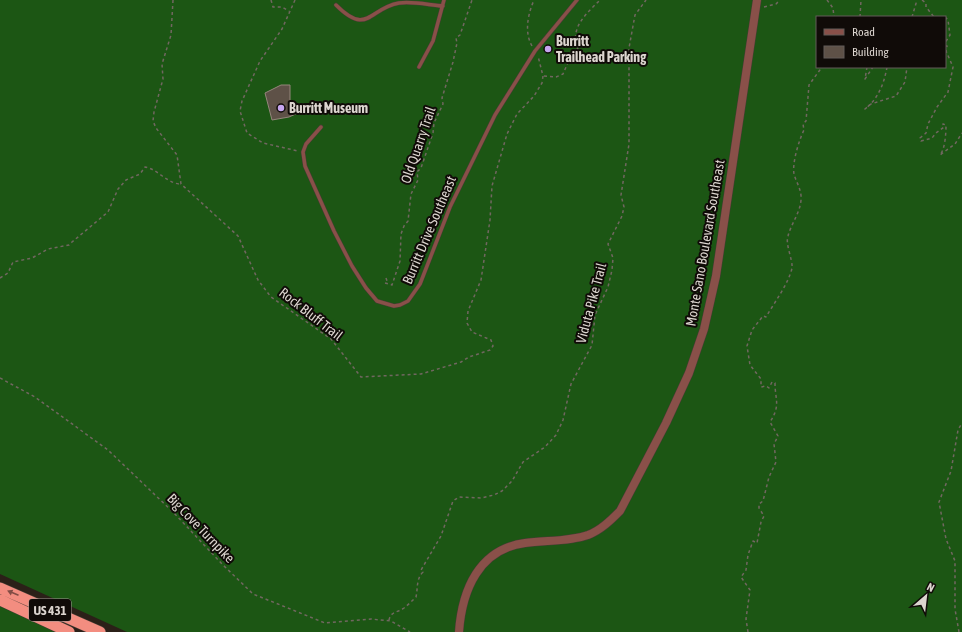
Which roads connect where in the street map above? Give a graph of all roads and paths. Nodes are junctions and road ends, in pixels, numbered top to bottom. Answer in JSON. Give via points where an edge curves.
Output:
{"nodes":[{"id":1,"x":173,"y":0,"type":"edge"},
{"id":2,"x":271,"y":0,"type":"edge"},
{"id":3,"x":295,"y":0,"type":"edge"},
{"id":4,"x":444,"y":0,"type":"edge"},
{"id":5,"x":472,"y":0,"type":"edge"},
{"id":6,"x":534,"y":0,"type":"edge"},
{"id":7,"x":578,"y":0,"type":"edge"},
{"id":8,"x":600,"y":0,"type":"edge"},
{"id":9,"x":646,"y":0,"type":"edge"},
{"id":10,"x":757,"y":0,"type":"edge"},
{"id":11,"x":828,"y":0,"type":"edge"},
{"id":12,"x":861,"y":0,"type":"edge"},
{"id":13,"x":917,"y":0,"type":"edge"},
{"id":14,"x":922,"y":0,"type":"edge"},
{"id":15,"x":336,"y":5,"type":"dead end"},
{"id":16,"x":443,"y":6,"type":"junction"},
{"id":17,"x":289,"y":11,"type":"junction"},
{"id":18,"x":834,"y":16,"type":"edge"},
{"id":19,"x":860,"y":16,"type":"edge"},
{"id":20,"x":912,"y":16,"type":"edge"},
{"id":21,"x":933,"y":16,"type":"edge"},
{"id":22,"x":946,"y":19,"type":"edge"},
{"id":23,"x":946,"y":43,"type":"edge"},
{"id":24,"x":535,"y":51,"type":"junction"},
{"id":25,"x":946,"y":51,"type":"edge"},
{"id":26,"x":419,"y":67,"type":"dead end"},
{"id":27,"x":821,"y":68,"type":"edge"},
{"id":28,"x":867,"y":68,"type":"edge"},
{"id":29,"x":872,"y":68,"type":"edge"},
{"id":30,"x":887,"y":68,"type":"edge"},
{"id":31,"x":907,"y":68,"type":"edge"},
{"id":32,"x":543,"y":76,"type":"junction"},
{"id":33,"x":321,"y":127,"type":"dead end"},
{"id":34,"x":962,"y":133,"type":"edge"},
{"id":35,"x":303,"y":152,"type":"junction"},
{"id":36,"x":181,"y":184,"type":"junction"},
{"id":37,"x":0,"y":278,"type":"edge"},
{"id":38,"x":386,"y":278,"type":"dead end"},
{"id":39,"x":0,"y":378,"type":"edge"},
{"id":40,"x":962,"y":423,"type":"edge"},
{"id":41,"x":0,"y":588,"type":"edge"},
{"id":42,"x":0,"y":600,"type":"edge"},
{"id":43,"x":389,"y":620,"type":"junction"},
{"id":44,"x":69,"y":632,"type":"edge"},
{"id":45,"x":100,"y":632,"type":"edge"},
{"id":46,"x":410,"y":632,"type":"edge"},
{"id":47,"x":459,"y":632,"type":"edge"},
{"id":48,"x":748,"y":632,"type":"edge"},
{"id":49,"x":959,"y":632,"type":"edge"}],
"edges":[{"from":1,"to":36,"type":"path","via":[[171,35],[162,64],[163,79],[154,121],[156,128],[177,155]]},
{"from":2,"to":17,"type":"path","via":[[273,7],[282,7]]},
{"from":3,"to":17,"type":"path"},
{"from":4,"to":16,"type":"lane"},
{"from":5,"to":38,"type":"path","name":"Old Quarry Trail","via":[[460,35],[456,38],[453,62],[442,98],[443,104],[434,122],[433,133],[421,168],[417,172],[418,180],[411,194],[408,221],[401,234],[400,261],[393,284],[385,283]]},
{"from":6,"to":24,"type":"path","via":[[527,37]]},
{"from":7,"to":24,"type":"lane","name":"Burritt Drive Southeast"},
{"from":8,"to":32,"type":"path","via":[[582,17],[574,36],[578,48],[563,74],[556,77]]},
{"from":9,"to":43,"type":"path","name":"Viduta Pike Trail","via":[[635,15],[629,48],[628,156],[621,195],[624,207],[622,216],[608,244],[613,258],[612,270],[608,287],[595,315],[592,346],[571,384],[560,427],[544,447],[523,462],[512,481],[502,490],[481,498],[459,497],[453,500],[441,536],[421,570],[423,572],[417,582],[416,597],[390,616]]},
{"from":10,"to":47,"type":"street","name":"Monte Sano Boulevard Southeast","via":[[716,276],[697,351],[666,423],[620,511],[604,526],[590,535],[579,538],[513,546],[485,560],[472,578]]},
{"from":11,"to":18,"type":"path"},
{"from":12,"to":19,"type":"path"},
{"from":13,"to":20,"type":"path"},
{"from":14,"to":21,"type":"path"},
{"from":15,"to":16,"type":"lane","via":[[345,14],[365,20],[390,5],[399,3]]},
{"from":16,"to":26,"type":"lane","via":[[433,41]]},
{"from":17,"to":35,"type":"path","via":[[282,28],[260,61],[240,111],[247,132],[257,139],[280,148]]},
{"from":22,"to":23,"type":"path","via":[[950,35]]},
{"from":24,"to":32,"type":"path"},
{"from":24,"to":35,"type":"lane","name":"Burritt Drive Southeast","via":[[499,109],[466,171],[420,284],[408,301],[400,305],[394,306],[377,301],[362,282],[334,232],[305,166]]},
{"from":25,"to":34,"type":"path","via":[[953,67],[948,92],[936,106],[926,133],[920,138],[923,141],[932,138],[944,127],[943,124],[946,125],[947,132],[943,138],[940,155],[955,144]]},
{"from":27,"to":48,"type":"path","via":[[809,84],[806,120],[795,158],[794,176],[802,198],[787,241],[791,269],[783,289],[766,317],[763,316],[752,330],[747,346],[750,365],[760,379],[761,386],[769,388],[772,382],[775,383],[777,404],[770,422],[778,436],[774,444],[776,462],[763,501],[759,504],[764,516],[757,543],[754,541],[749,549],[747,568],[741,577],[750,590],[746,619]]},
{"from":28,"to":29,"type":"path","via":[[865,79]]},
{"from":30,"to":31,"type":"path","via":[[876,99],[865,109],[896,96],[905,82]]},
{"from":32,"to":36,"type":"path","name":"Rock Bluff Trail","via":[[534,96],[517,114],[507,134],[492,186],[481,280],[468,311],[467,322],[472,332],[491,340],[493,346],[490,350],[469,356],[461,362],[421,374],[361,376],[331,339],[271,297],[258,280],[238,236]]},
{"from":33,"to":35,"type":"lane","via":[[306,144]]},
{"from":36,"to":37,"type":"path","via":[[145,167],[140,174],[126,180],[118,189],[108,212],[72,242],[48,249],[32,258],[13,262],[8,273]]},
{"from":39,"to":43,"type":"path","name":"Big Cove Turnpike","via":[[34,397],[108,450],[174,512],[253,594],[325,623]]},
{"from":40,"to":49,"type":"path","via":[[958,430],[951,472],[938,502],[946,539],[955,561],[955,609]]},
{"from":45,"to":41,"type":"highway","number":"US 431","one_way":true},
{"from":42,"to":44,"type":"highway","number":"US 431"},
{"from":43,"to":46,"type":"path","name":"Big Cove Turnpike"}]}
